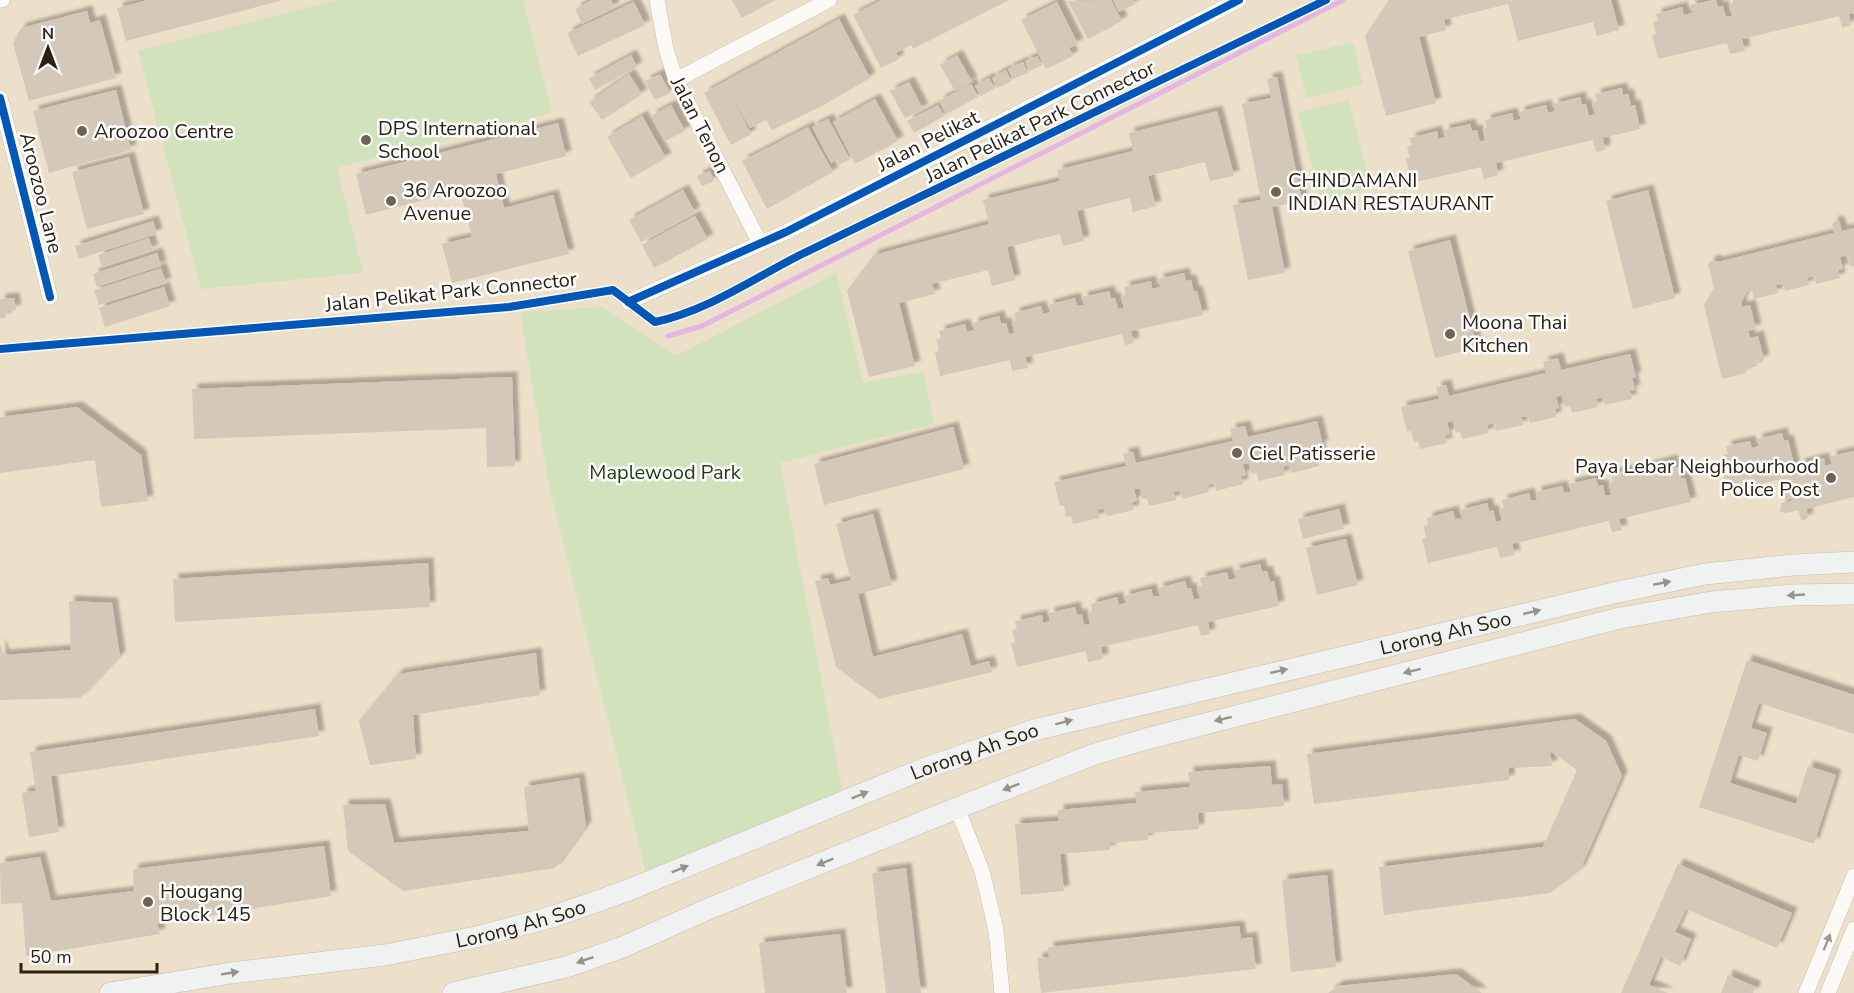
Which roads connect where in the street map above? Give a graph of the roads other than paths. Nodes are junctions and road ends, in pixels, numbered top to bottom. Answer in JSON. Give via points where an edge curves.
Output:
{"nodes":[{"id":1,"x":657,"y":0,"type":"edge"},
{"id":2,"x":829,"y":0,"type":"edge"},
{"id":3,"x":1239,"y":0,"type":"edge"},
{"id":4,"x":676,"y":80,"type":"junction"},
{"id":5,"x":0,"y":98,"type":"edge"},
{"id":6,"x":760,"y":243,"type":"junction"},
{"id":7,"x":50,"y":297,"type":"dead end"},
{"id":8,"x":627,"y":302,"type":"dead end"},
{"id":9,"x":1854,"y":562,"type":"edge"},
{"id":10,"x":1854,"y":594,"type":"edge"},
{"id":11,"x":1141,"y":703,"type":"junction"},
{"id":12,"x":1152,"y":737,"type":"junction"},
{"id":13,"x":957,"y":808,"type":"junction"},
{"id":14,"x":1854,"y":876,"type":"edge"},
{"id":15,"x":1854,"y":929,"type":"edge"},
{"id":16,"x":110,"y":993,"type":"edge"},
{"id":17,"x":453,"y":993,"type":"edge"},
{"id":18,"x":1002,"y":993,"type":"edge"},
{"id":19,"x":1806,"y":993,"type":"edge"},
{"id":20,"x":1828,"y":993,"type":"edge"}],
"edges":[{"from":1,"to":4,"type":"street","name":"Jalan Tenon"},
{"from":2,"to":4,"type":"street"},
{"from":3,"to":6,"type":"street","name":"Jalan Pelikat"},
{"from":4,"to":6,"type":"street","name":"Jalan Tenon"},
{"from":5,"to":7,"type":"street","name":"Aroozoo Lane"},
{"from":6,"to":8,"type":"street","name":"Jalan Pelikat"},
{"from":11,"to":9,"type":"main road","name":"Lorong Ah Soo","one_way":true,"via":[[1705,574]]},
{"from":10,"to":12,"type":"main road","name":"Lorong Ah Soo","one_way":true,"via":[[1711,602],[1620,618]]},
{"from":11,"to":12,"type":"main road","via":[[1161,705],[1170,711],[1168,725]]},
{"from":16,"to":11,"type":"main road","name":"Lorong Ah Soo","one_way":true,"via":[[231,973],[385,955],[545,919],[626,891],[962,754],[1034,730]]},
{"from":12,"to":13,"type":"main road","name":"Lorong Ah Soo","one_way":true,"via":[[1095,754]]},
{"from":13,"to":17,"type":"main road","name":"Lorong Ah Soo","one_way":true,"via":[[623,947],[566,966]]},
{"from":13,"to":18,"type":"street","via":[[982,872],[996,930]]},
{"from":19,"to":14,"type":"street","one_way":true},
{"from":15,"to":20,"type":"street"}]}
